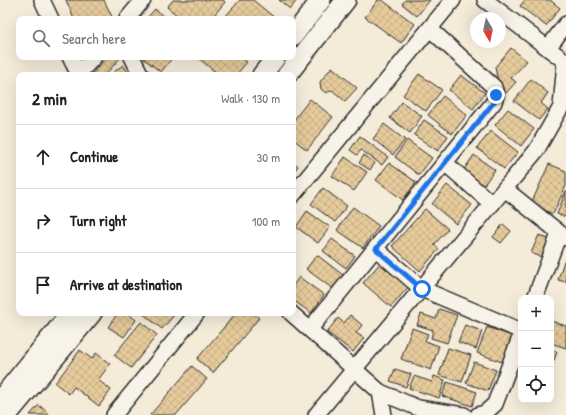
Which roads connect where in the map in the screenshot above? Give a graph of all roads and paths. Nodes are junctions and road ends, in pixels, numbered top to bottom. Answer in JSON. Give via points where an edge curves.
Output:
{"nodes":[{"id":1,"x":42,"y":0,"type":"edge"},
{"id":2,"x":143,"y":0,"type":"edge"},
{"id":3,"x":321,"y":0,"type":"edge"},
{"id":4,"x":346,"y":0,"type":"edge"},
{"id":5,"x":453,"y":0,"type":"edge"},
{"id":6,"x":485,"y":0,"type":"edge"},
{"id":7,"x":50,"y":16,"type":"edge"},
{"id":8,"x":130,"y":16,"type":"edge"},
{"id":9,"x":566,"y":24,"type":"edge"},
{"id":10,"x":430,"y":29,"type":"junction"},
{"id":11,"x":296,"y":32,"type":"edge"},
{"id":12,"x":548,"y":48,"type":"junction"},
{"id":13,"x":72,"y":60,"type":"edge"},
{"id":14,"x":91,"y":60,"type":"edge"},
{"id":15,"x":134,"y":60,"type":"edge"},
{"id":16,"x":274,"y":60,"type":"edge"},
{"id":17,"x":565,"y":62,"type":"edge"},
{"id":18,"x":78,"y":72,"type":"edge"},
{"id":19,"x":81,"y":72,"type":"edge"},
{"id":20,"x":140,"y":72,"type":"edge"},
{"id":21,"x":264,"y":72,"type":"edge"},
{"id":22,"x":289,"y":72,"type":"edge"},
{"id":23,"x":564,"y":106,"type":"edge"},
{"id":24,"x":445,"y":163,"type":"junction"},
{"id":25,"x":505,"y":189,"type":"junction"},
{"id":26,"x":296,"y":192,"type":"edge"},
{"id":27,"x":492,"y":204,"type":"junction"},
{"id":28,"x":563,"y":236,"type":"edge"},
{"id":29,"x":376,"y":249,"type":"junction"},
{"id":30,"x":422,"y":289,"type":"junction"},
{"id":31,"x":536,"y":295,"type":"edge"},
{"id":32,"x":69,"y":316,"type":"edge"},
{"id":33,"x":90,"y":316,"type":"edge"},
{"id":34,"x":195,"y":316,"type":"edge"},
{"id":35,"x":295,"y":316,"type":"edge"},
{"id":36,"x":310,"y":329,"type":"junction"},
{"id":37,"x":518,"y":330,"type":"edge"},
{"id":38,"x":518,"y":342,"type":"edge"},
{"id":39,"x":355,"y":369,"type":"junction"},
{"id":40,"x":380,"y":392,"type":"junction"},
{"id":41,"x":0,"y":400,"type":"edge"},
{"id":42,"x":7,"y":415,"type":"edge"},
{"id":43,"x":114,"y":415,"type":"edge"},
{"id":44,"x":316,"y":415,"type":"edge"},
{"id":45,"x":384,"y":415,"type":"edge"},
{"id":46,"x":464,"y":415,"type":"edge"},
{"id":47,"x":478,"y":415,"type":"edge"}],
"edges":[{"from":1,"to":7,"type":"street"},
{"from":2,"to":8,"type":"street"},
{"from":3,"to":11,"type":"street"},
{"from":4,"to":22,"type":"street"},
{"from":5,"to":10,"type":"street"},
{"from":6,"to":12,"type":"street"},
{"from":9,"to":12,"type":"street"},
{"from":10,"to":24,"type":"street","via":[[494,87],[496,95],[494,102]]},
{"from":10,"to":26,"type":"street"},
{"from":12,"to":17,"type":"street"},
{"from":13,"to":18,"type":"street"},
{"from":14,"to":19,"type":"street"},
{"from":15,"to":20,"type":"street"},
{"from":16,"to":21,"type":"street"},
{"from":17,"to":23,"type":"street"},
{"from":23,"to":25,"type":"street","via":[[536,151]]},
{"from":24,"to":27,"type":"street"},
{"from":24,"to":29,"type":"street"},
{"from":25,"to":27,"type":"street"},
{"from":25,"to":28,"type":"street"},
{"from":27,"to":30,"type":"street"},
{"from":28,"to":31,"type":"street"},
{"from":29,"to":30,"type":"street"},
{"from":29,"to":36,"type":"street"},
{"from":30,"to":37,"type":"street"},
{"from":30,"to":39,"type":"street"},
{"from":32,"to":41,"type":"street"},
{"from":33,"to":42,"type":"street"},
{"from":34,"to":43,"type":"street"},
{"from":35,"to":36,"type":"street"},
{"from":36,"to":39,"type":"street"},
{"from":38,"to":47,"type":"street","via":[[495,404],[485,413]]},
{"from":39,"to":40,"type":"street"},
{"from":39,"to":44,"type":"street"},
{"from":40,"to":45,"type":"street"},
{"from":40,"to":46,"type":"street","via":[[418,408]]}]}
